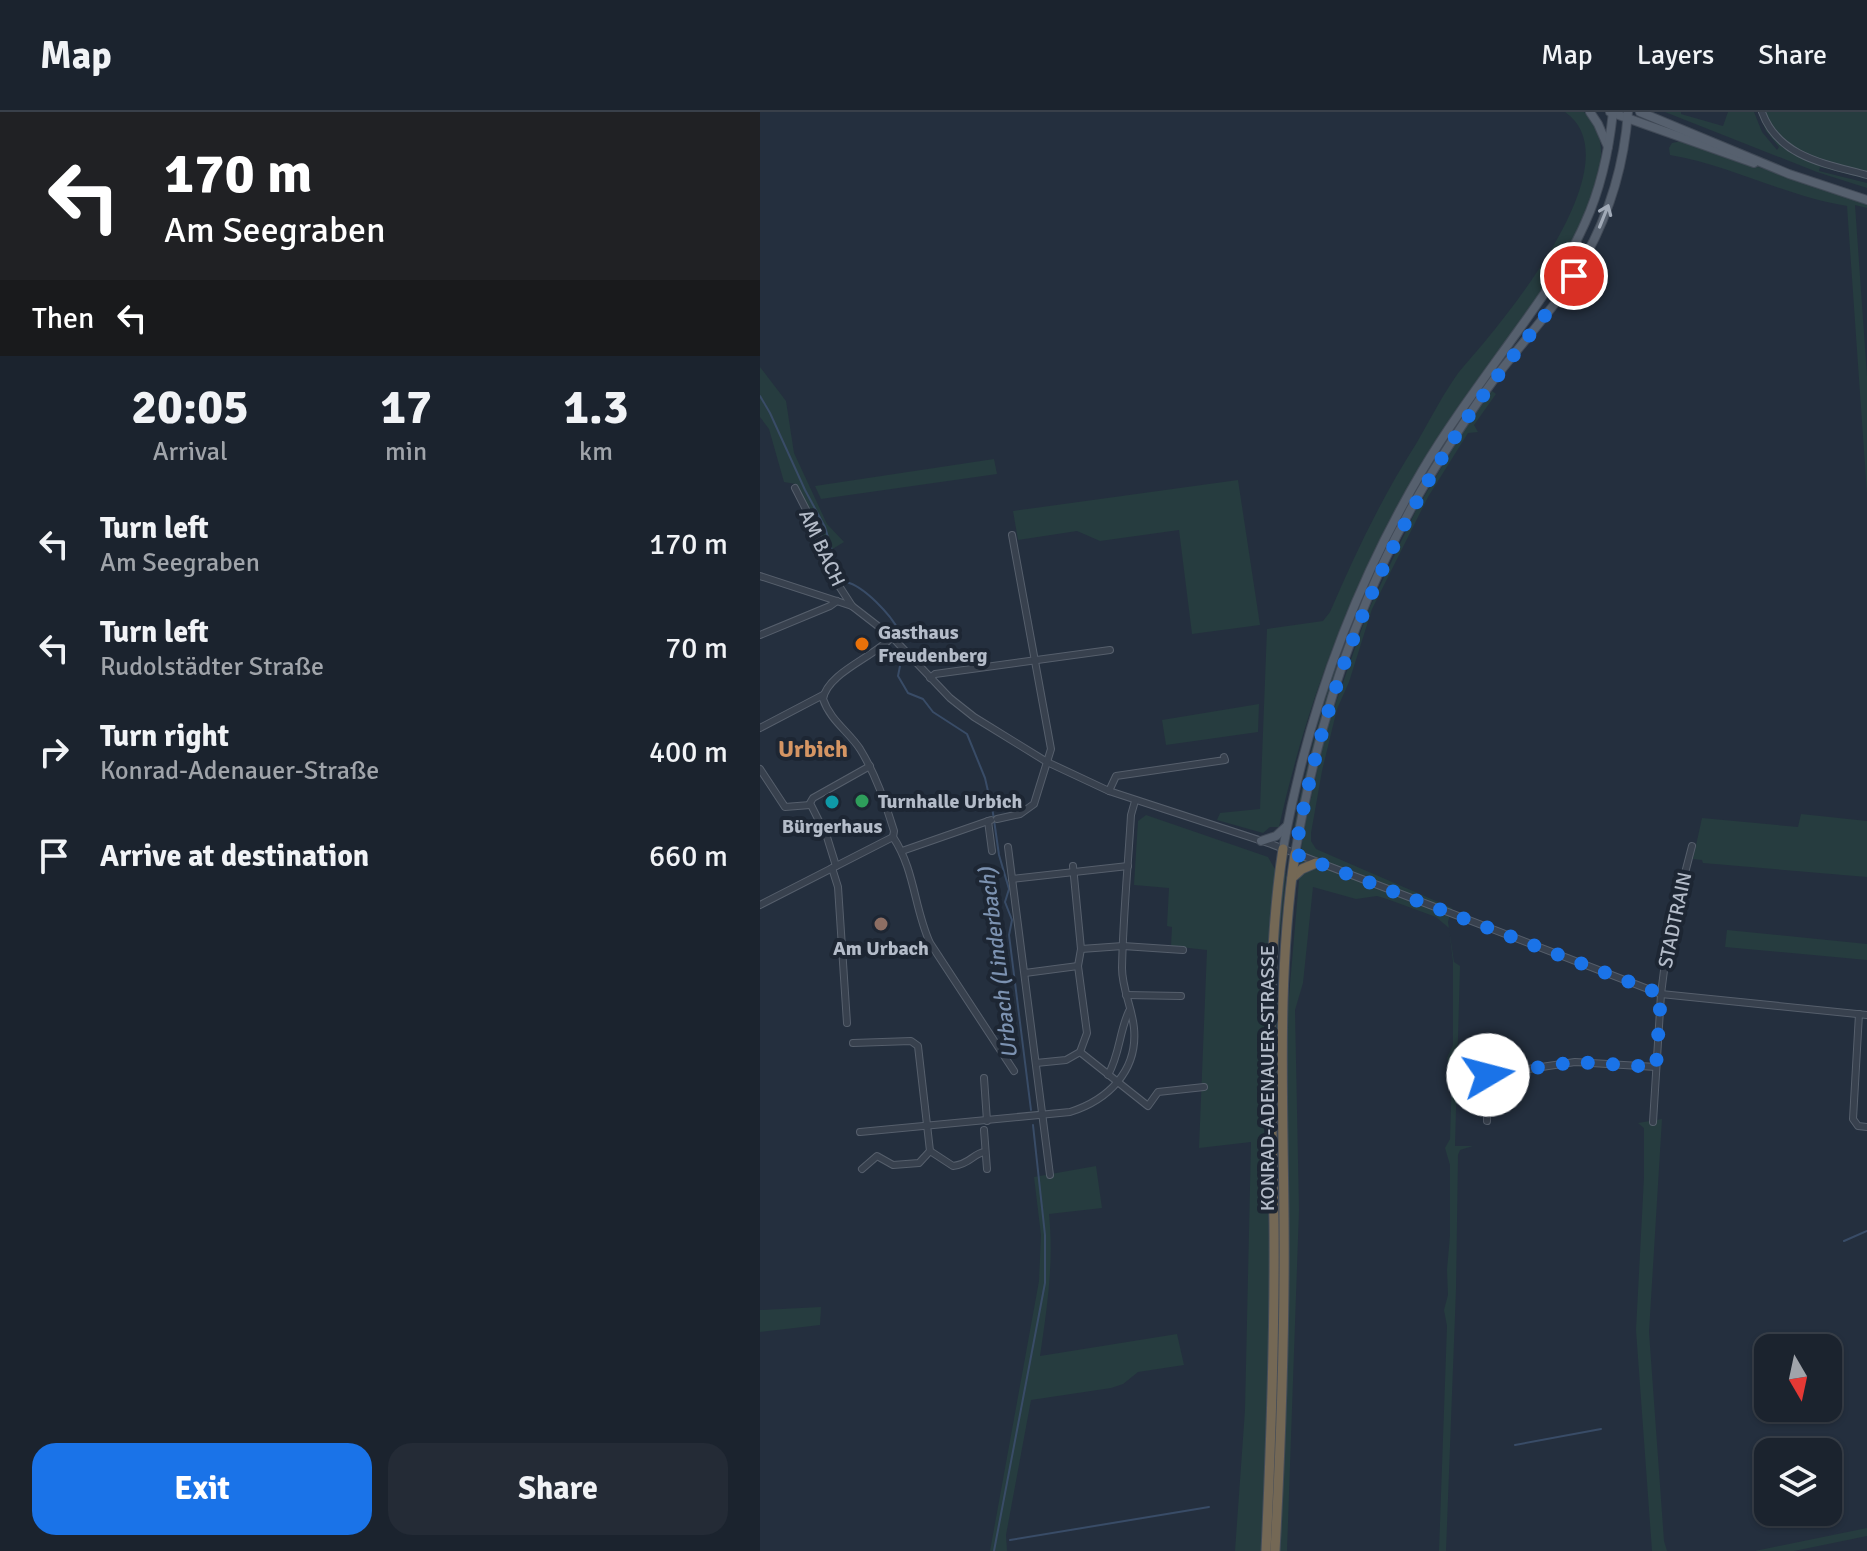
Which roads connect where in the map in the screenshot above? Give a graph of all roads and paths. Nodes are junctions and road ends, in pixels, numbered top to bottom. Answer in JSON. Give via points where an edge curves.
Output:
{"nodes":[{"id":1,"x":1590,"y":112,"type":"edge"},
{"id":2,"x":1612,"y":112,"type":"edge"},
{"id":3,"x":1640,"y":112,"type":"edge"},
{"id":4,"x":1762,"y":112,"type":"edge"},
{"id":5,"x":1628,"y":115,"type":"edge"},
{"id":6,"x":1651,"y":127,"type":"junction"},
{"id":7,"x":1625,"y":141,"type":"junction"},
{"id":8,"x":1608,"y":149,"type":"junction"},
{"id":9,"x":1789,"y":174,"type":"junction"},
{"id":10,"x":1867,"y":175,"type":"edge"},
{"id":11,"x":1867,"y":200,"type":"edge"},
{"id":12,"x":795,"y":488,"type":"dead end"},
{"id":13,"x":1012,"y":535,"type":"dead end"},
{"id":14,"x":760,"y":576,"type":"edge"},
{"id":15,"x":837,"y":601,"type":"junction"},
{"id":16,"x":852,"y":606,"type":"junction"},
{"id":17,"x":760,"y":635,"type":"edge"},
{"id":18,"x":892,"y":637,"type":"junction"},
{"id":19,"x":1110,"y":650,"type":"dead end"},
{"id":20,"x":1035,"y":659,"type":"junction"},
{"id":21,"x":930,"y":678,"type":"junction"},
{"id":22,"x":823,"y":695,"type":"junction"},
{"id":23,"x":760,"y":728,"type":"edge"},
{"id":24,"x":1224,"y":757,"type":"dead end"},
{"id":25,"x":1047,"y":762,"type":"junction"},
{"id":26,"x":870,"y":766,"type":"junction"},
{"id":27,"x":760,"y":769,"type":"edge"},
{"id":28,"x":1109,"y":791,"type":"junction"},
{"id":29,"x":1135,"y":801,"type":"junction"},
{"id":30,"x":810,"y":805,"type":"junction"},
{"id":31,"x":992,"y":820,"type":"junction"},
{"id":32,"x":1287,"y":826,"type":"junction"},
{"id":33,"x":893,"y":837,"type":"junction"},
{"id":34,"x":1261,"y":841,"type":"junction"},
{"id":35,"x":1692,"y":846,"type":"dead end"},
{"id":36,"x":1008,"y":847,"type":"dead end"},
{"id":37,"x":1283,"y":849,"type":"junction"},
{"id":38,"x":902,"y":851,"type":"junction"},
{"id":39,"x":992,"y":851,"type":"dead end"},
{"id":40,"x":1295,"y":854,"type":"junction"},
{"id":41,"x":1316,"y":863,"type":"junction"},
{"id":42,"x":1128,"y":866,"type":"junction"},
{"id":43,"x":834,"y":867,"type":"junction"},
{"id":44,"x":1073,"y":869,"type":"junction"},
{"id":45,"x":1292,"y":878,"type":"junction"},
{"id":46,"x":1012,"y":879,"type":"junction"},
{"id":47,"x":760,"y":905,"type":"edge"},
{"id":48,"x":1123,"y":946,"type":"junction"},
{"id":49,"x":1081,"y":949,"type":"junction"},
{"id":50,"x":1183,"y":950,"type":"dead end"},
{"id":51,"x":1078,"y":966,"type":"junction"},
{"id":52,"x":1025,"y":973,"type":"junction"},
{"id":53,"x":1661,"y":994,"type":"junction"},
{"id":54,"x":1126,"y":995,"type":"junction"},
{"id":55,"x":1181,"y":996,"type":"dead end"},
{"id":56,"x":1130,"y":1009,"type":"junction"},
{"id":57,"x":1863,"y":1015,"type":"edge"},
{"id":58,"x":847,"y":1023,"type":"dead end"},
{"id":59,"x":853,"y":1043,"type":"dead end"},
{"id":60,"x":1080,"y":1052,"type":"junction"},
{"id":61,"x":1489,"y":1058,"type":"dead end"},
{"id":62,"x":1036,"y":1063,"type":"junction"},
{"id":63,"x":1656,"y":1067,"type":"junction"},
{"id":64,"x":1014,"y":1071,"type":"dead end"},
{"id":65,"x":1108,"y":1075,"type":"junction"},
{"id":66,"x":1488,"y":1075,"type":"junction"},
{"id":67,"x":984,"y":1078,"type":"dead end"},
{"id":68,"x":1118,"y":1083,"type":"junction"},
{"id":69,"x":1204,"y":1087,"type":"dead end"},
{"id":70,"x":1043,"y":1116,"type":"junction"},
{"id":71,"x":987,"y":1121,"type":"junction"},
{"id":72,"x":1487,"y":1121,"type":"dead end"},
{"id":73,"x":1653,"y":1122,"type":"dead end"},
{"id":74,"x":927,"y":1126,"type":"junction"},
{"id":75,"x":1867,"y":1127,"type":"edge"},
{"id":76,"x":984,"y":1130,"type":"dead end"},
{"id":77,"x":860,"y":1132,"type":"dead end"},
{"id":78,"x":930,"y":1151,"type":"junction"},
{"id":79,"x":985,"y":1152,"type":"junction"},
{"id":80,"x":862,"y":1169,"type":"dead end"},
{"id":81,"x":987,"y":1169,"type":"dead end"},
{"id":82,"x":1050,"y":1175,"type":"dead end"},
{"id":83,"x":1266,"y":1551,"type":"edge"},
{"id":84,"x":1275,"y":1551,"type":"edge"}],
"edges":[{"from":1,"to":8,"type":"main road"},
{"from":2,"to":5,"type":"main road"},
{"from":2,"to":8,"type":"main road","name":"KONRAD-ADENAUER-STRASSE"},
{"from":3,"to":9,"type":"main road"},
{"from":4,"to":10,"type":"street","via":[[1771,130],[1794,152]]},
{"from":5,"to":6,"type":"main road"},
{"from":5,"to":7,"type":"main road","name":"KONRAD-ADENAUER-STRASSE"},
{"from":6,"to":7,"type":"main road","via":[[1636,129]]},
{"from":6,"to":9,"type":"main road"},
{"from":40,"to":7,"type":"main road","name":"KONRAD-ADENAUER-STRASSE","one_way":true,"via":[[1334,690],[1383,567],[1469,415],[1557,301],[1590,248],[1612,198]]},
{"from":8,"to":32,"type":"main road","name":"KONRAD-ADENAUER-STRASSE","via":[[1593,203],[1569,256],[1432,455],[1364,581],[1323,688]]},
{"from":9,"to":11,"type":"main road"},
{"from":12,"to":16,"type":"street","name":"AM BACH","via":[[832,575]]},
{"from":13,"to":20,"type":"street"},
{"from":14,"to":15,"type":"street"},
{"from":15,"to":16,"type":"street"},
{"from":15,"to":17,"type":"street"},
{"from":16,"to":18,"type":"street"},
{"from":18,"to":21,"type":"street"},
{"from":18,"to":22,"type":"street","via":[[830,682]]},
{"from":19,"to":20,"type":"street"},
{"from":20,"to":21,"type":"street"},
{"from":20,"to":25,"type":"street","via":[[1050,744]]},
{"from":21,"to":25,"type":"street","via":[[974,717]]},
{"from":22,"to":23,"type":"street"},
{"from":22,"to":26,"type":"street","via":[[830,713]]},
{"from":24,"to":28,"type":"street","via":[[1116,776]]},
{"from":25,"to":28,"type":"street"},
{"from":25,"to":31,"type":"street","via":[[1034,804],[1020,814]]},
{"from":26,"to":30,"type":"street","via":[[813,798]]},
{"from":26,"to":33,"type":"street"},
{"from":27,"to":30,"type":"street","via":[[785,807]]},
{"from":28,"to":29,"type":"street"},
{"from":29,"to":34,"type":"street"},
{"from":29,"to":42,"type":"street"},
{"from":30,"to":43,"type":"street","via":[[827,837]]},
{"from":31,"to":38,"type":"street"},
{"from":31,"to":39,"type":"street"},
{"from":32,"to":34,"type":"main road"},
{"from":32,"to":37,"type":"main road","name":"KONRAD-ADENAUER-STRASSE"},
{"from":33,"to":38,"type":"street"},
{"from":33,"to":43,"type":"street"},
{"from":34,"to":37,"type":"street"},
{"from":35,"to":53,"type":"street","name":"STADTRAIN","via":[[1668,939]]},
{"from":36,"to":46,"type":"street"},
{"from":37,"to":40,"type":"street"},
{"from":37,"to":83,"type":"highway","name":"KONRAD-ADENAUER-STRASSE","via":[[1268,1032],[1274,1312]]},
{"from":38,"to":64,"type":"street","via":[[930,943]]},
{"from":40,"to":41,"type":"street"},
{"from":40,"to":45,"type":"highway","name":"KONRAD-ADENAUER-STRASSE"},
{"from":41,"to":45,"type":"highway"},
{"from":41,"to":53,"type":"street"},
{"from":42,"to":44,"type":"street"},
{"from":42,"to":48,"type":"street"},
{"from":43,"to":47,"type":"street"},
{"from":43,"to":58,"type":"street"},
{"from":44,"to":46,"type":"street"},
{"from":44,"to":49,"type":"street"},
{"from":45,"to":84,"type":"highway","name":"KONRAD-ADENAUER-STRASSE","via":[[1282,1018],[1284,1311]]},
{"from":46,"to":52,"type":"street"},
{"from":48,"to":49,"type":"street"},
{"from":48,"to":50,"type":"street"},
{"from":48,"to":54,"type":"street"},
{"from":49,"to":51,"type":"street"},
{"from":51,"to":52,"type":"street"},
{"from":51,"to":60,"type":"street","via":[[1087,1033]]},
{"from":52,"to":62,"type":"street"},
{"from":53,"to":57,"type":"street"},
{"from":53,"to":63,"type":"street","name":"STADTRAIN"},
{"from":54,"to":55,"type":"street"},
{"from":54,"to":56,"type":"street"},
{"from":56,"to":65,"type":"street"},
{"from":56,"to":68,"type":"street","via":[[1134,1043]]},
{"from":57,"to":75,"type":"street","via":[[1853,1119]]},
{"from":59,"to":74,"type":"street","via":[[911,1041],[918,1046]]},
{"from":60,"to":62,"type":"street","via":[[1066,1060]]},
{"from":60,"to":65,"type":"street"},
{"from":61,"to":66,"type":"street"},
{"from":62,"to":70,"type":"street"},
{"from":63,"to":66,"type":"street","via":[[1575,1062]]},
{"from":63,"to":73,"type":"street","name":"STADTRAIN"},
{"from":65,"to":68,"type":"street"},
{"from":66,"to":72,"type":"street"},
{"from":67,"to":71,"type":"street"},
{"from":68,"to":69,"type":"street","via":[[1148,1106],[1158,1092]]},
{"from":68,"to":70,"type":"street","via":[[1087,1107]]},
{"from":70,"to":71,"type":"street"},
{"from":70,"to":82,"type":"street"},
{"from":71,"to":74,"type":"street"},
{"from":74,"to":77,"type":"street"},
{"from":74,"to":78,"type":"street"},
{"from":76,"to":79,"type":"street"},
{"from":78,"to":79,"type":"street","via":[[953,1166]]},
{"from":78,"to":80,"type":"street","via":[[919,1163],[893,1165],[877,1156]]},
{"from":79,"to":81,"type":"street"}]}
